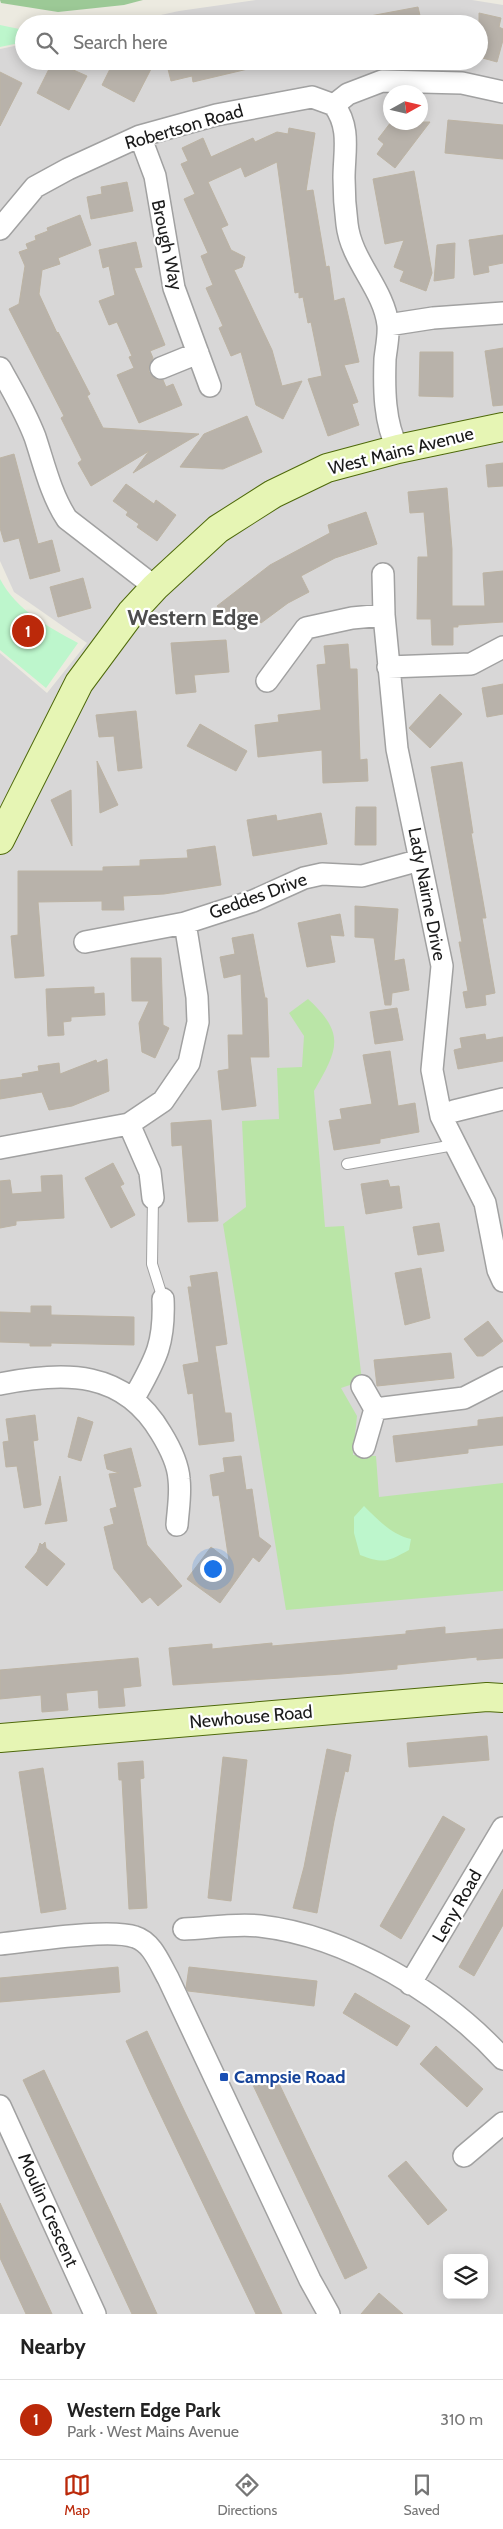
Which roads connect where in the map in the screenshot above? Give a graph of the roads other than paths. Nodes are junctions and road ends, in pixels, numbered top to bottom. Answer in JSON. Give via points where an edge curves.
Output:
{"nodes":[{"id":1,"x":503,"y":92,"type":"edge"},
{"id":2,"x":334,"y":105,"type":"junction"},
{"id":3,"x":140,"y":136,"type":"junction"},
{"id":4,"x":0,"y":229,"type":"edge"},
{"id":5,"x":503,"y":314,"type":"edge"},
{"id":6,"x":388,"y":326,"type":"junction"},
{"id":7,"x":198,"y":353,"type":"junction"},
{"id":8,"x":0,"y":368,"type":"edge"},
{"id":9,"x":161,"y":368,"type":"dead end"},
{"id":10,"x":210,"y":386,"type":"dead end"},
{"id":11,"x":503,"y":427,"type":"edge"},
{"id":12,"x":398,"y":448,"type":"junction"},
{"id":13,"x":383,"y":574,"type":"dead end"},
{"id":14,"x":155,"y":587,"type":"junction"},
{"id":15,"x":384,"y":615,"type":"junction"},
{"id":16,"x":503,"y":647,"type":"edge"},
{"id":17,"x":388,"y":667,"type":"junction"},
{"id":18,"x":267,"y":681,"type":"dead end"},
{"id":19,"x":0,"y":840,"type":"edge"},
{"id":20,"x":420,"y":860,"type":"junction"},
{"id":21,"x":185,"y":923,"type":"junction"},
{"id":22,"x":85,"y":942,"type":"dead end"},
{"id":23,"x":503,"y":1099,"type":"edge"},
{"id":24,"x":440,"y":1116,"type":"junction"},
{"id":25,"x":129,"y":1124,"type":"junction"},
{"id":26,"x":454,"y":1145,"type":"junction"},
{"id":27,"x":0,"y":1148,"type":"edge"},
{"id":28,"x":347,"y":1164,"type":"dead end"},
{"id":29,"x":153,"y":1198,"type":"joint"},
{"id":30,"x":503,"y":1281,"type":"edge"},
{"id":31,"x":163,"y":1299,"type":"joint"},
{"id":32,"x":503,"y":1378,"type":"edge"},
{"id":33,"x":0,"y":1384,"type":"edge"},
{"id":34,"x":362,"y":1386,"type":"dead end"},
{"id":35,"x":134,"y":1398,"type":"junction"},
{"id":36,"x":375,"y":1409,"type":"junction"},
{"id":37,"x":364,"y":1447,"type":"dead end"},
{"id":38,"x":177,"y":1525,"type":"dead end"},
{"id":39,"x":503,"y":1698,"type":"edge"},
{"id":40,"x":0,"y":1738,"type":"edge"},
{"id":41,"x":503,"y":1828,"type":"edge"},
{"id":42,"x":184,"y":1929,"type":"dead end"},
{"id":43,"x":0,"y":1944,"type":"edge"},
{"id":44,"x":410,"y":1984,"type":"junction"},
{"id":45,"x":503,"y":2060,"type":"edge"},
{"id":46,"x":0,"y":2106,"type":"edge"},
{"id":47,"x":503,"y":2123,"type":"edge"},
{"id":48,"x":464,"y":2156,"type":"dead end"},
{"id":49,"x":95,"y":2314,"type":"edge"},
{"id":50,"x":329,"y":2314,"type":"edge"}],
"edges":[{"from":1,"to":2,"type":"street","via":[[462,83],[382,81],[348,94]]},
{"from":2,"to":3,"type":"street","name":"Robertson Road","via":[[312,97],[216,115]]},
{"from":2,"to":6,"type":"street","via":[[342,117],[347,136],[344,179],[347,226],[359,262]]},
{"from":3,"to":4,"type":"street","name":"Robertson Road","via":[[35,187]]},
{"from":3,"to":7,"type":"street","name":"Brough Way","via":[[155,176],[174,288]]},
{"from":5,"to":6,"type":"street","via":[[432,318]]},
{"from":6,"to":12,"type":"street","via":[[385,401]]},
{"from":7,"to":9,"type":"street"},
{"from":7,"to":10,"type":"street","name":"Brough Way"},
{"from":8,"to":14,"type":"street","via":[[17,397],[63,513],[77,528]]},
{"from":11,"to":12,"type":"street","name":"West Mains Avenue"},
{"from":12,"to":14,"type":"street","name":"West Mains Avenue","via":[[327,468],[272,494],[218,529]]},
{"from":13,"to":15,"type":"street","name":"Lady Nairne Drive"},
{"from":14,"to":19,"type":"street","name":"West Mains Avenue","via":[[79,684]]},
{"from":15,"to":17,"type":"street","name":"Lady Nairne Drive"},
{"from":15,"to":18,"type":"street","via":[[306,628]]},
{"from":16,"to":17,"type":"street","via":[[471,664]]},
{"from":17,"to":20,"type":"street","name":"Lady Nairne Drive","via":[[397,749]]},
{"from":20,"to":21,"type":"street","name":"Geddes Drive","via":[[362,876],[322,874],[304,878],[253,902]]},
{"from":20,"to":24,"type":"street","name":"Lady Nairne Drive","via":[[442,966],[432,1070]]},
{"from":21,"to":22,"type":"street","name":"Geddes Drive"},
{"from":21,"to":25,"type":"street","via":[[198,997],[198,1022],[189,1063],[164,1101]]},
{"from":23,"to":24,"type":"street"},
{"from":24,"to":26,"type":"street","name":"Lady Nairne Drive"},
{"from":25,"to":27,"type":"street"},
{"from":25,"to":29,"type":"street","via":[[150,1172]]},
{"from":26,"to":28,"type":"lane"},
{"from":26,"to":30,"type":"street","name":"Lady Nairne Drive","via":[[485,1203]]},
{"from":29,"to":31,"type":"lane","via":[[152,1264]]},
{"from":31,"to":35,"type":"street","via":[[164,1321],[158,1356]]},
{"from":32,"to":36,"type":"street","via":[[464,1398]]},
{"from":33,"to":35,"type":"street","via":[[62,1376],[111,1385]]},
{"from":34,"to":36,"type":"street"},
{"from":35,"to":38,"type":"street","via":[[154,1420],[170,1448],[179,1478]]},
{"from":36,"to":37,"type":"street"},
{"from":39,"to":40,"type":"street","name":"Newhouse Road"},
{"from":41,"to":44,"type":"street","name":"Leny Road"},
{"from":42,"to":44,"type":"street","via":[[259,1926],[296,1933],[372,1962]]},
{"from":43,"to":50,"type":"street","via":[[106,1934],[136,1937],[152,1950]]},
{"from":44,"to":45,"type":"street","via":[[444,2005],[481,2035]]},
{"from":46,"to":49,"type":"street","name":"Moulin Crescent"},
{"from":47,"to":48,"type":"street"}]}
